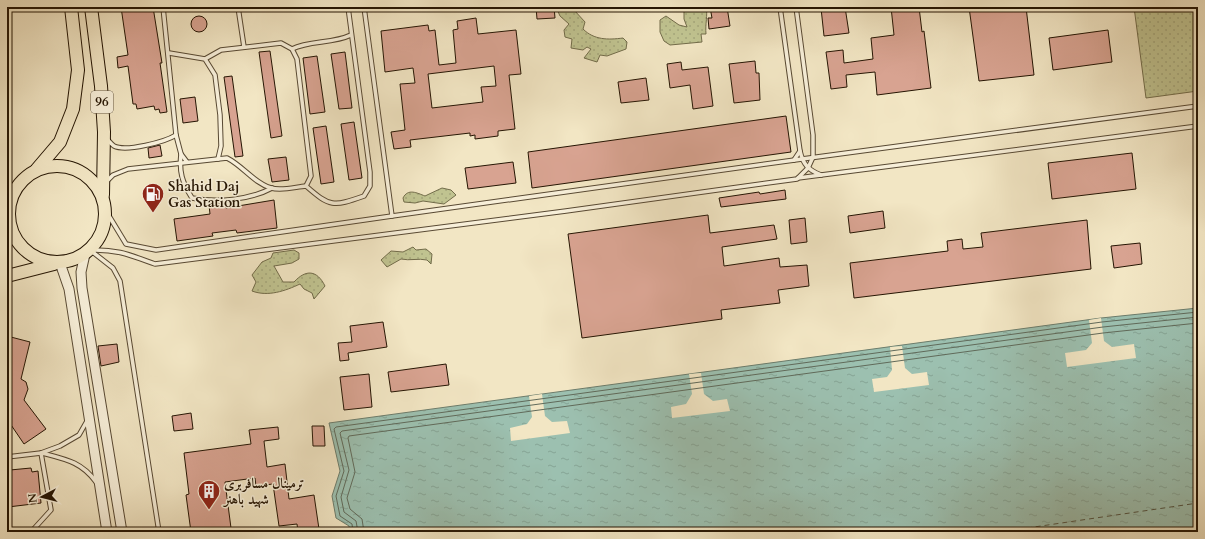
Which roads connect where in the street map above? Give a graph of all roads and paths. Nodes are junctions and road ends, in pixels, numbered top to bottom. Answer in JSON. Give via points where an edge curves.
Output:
{"nodes":[{"id":1,"x":71,"y":7,"type":"edge"},
{"id":2,"x":91,"y":7,"type":"edge"},
{"id":3,"x":163,"y":7,"type":"edge"},
{"id":4,"x":238,"y":7,"type":"edge"},
{"id":5,"x":348,"y":7,"type":"edge"},
{"id":6,"x":364,"y":7,"type":"edge"},
{"id":7,"x":780,"y":7,"type":"edge"},
{"id":8,"x":796,"y":7,"type":"edge"},
{"id":9,"x":351,"y":35,"type":"junction"},
{"id":10,"x":244,"y":47,"type":"junction"},
{"id":11,"x":292,"y":49,"type":"junction"},
{"id":12,"x":169,"y":53,"type":"junction"},
{"id":13,"x":205,"y":58,"type":"junction"},
{"id":14,"x":1198,"y":106,"type":"edge"},
{"id":15,"x":1198,"y":126,"type":"edge"},
{"id":16,"x":104,"y":132,"type":"junction"},
{"id":17,"x":176,"y":135,"type":"junction"},
{"id":18,"x":800,"y":151,"type":"junction"},
{"id":19,"x":181,"y":154,"type":"junction"},
{"id":20,"x":813,"y":157,"type":"junction"},
{"id":21,"x":218,"y":158,"type":"junction"},
{"id":22,"x":802,"y":159,"type":"junction"},
{"id":23,"x":794,"y":160,"type":"junction"},
{"id":24,"x":187,"y":162,"type":"junction"},
{"id":25,"x":180,"y":163,"type":"junction"},
{"id":26,"x":808,"y":168,"type":"junction"},
{"id":27,"x":37,"y":169,"type":"junction"},
{"id":28,"x":823,"y":176,"type":"junction"},
{"id":29,"x":797,"y":179,"type":"junction"},
{"id":30,"x":18,"y":184,"type":"junction"},
{"id":31,"x":102,"y":185,"type":"junction"},
{"id":32,"x":306,"y":186,"type":"junction"},
{"id":33,"x":272,"y":188,"type":"junction"},
{"id":34,"x":7,"y":192,"type":"edge"},
{"id":35,"x":103,"y":198,"type":"junction"},
{"id":36,"x":106,"y":211,"type":"junction"},
{"id":37,"x":392,"y":216,"type":"junction"},
{"id":38,"x":87,"y":252,"type":"junction"},
{"id":39,"x":60,"y":262,"type":"junction"},
{"id":40,"x":7,"y":276,"type":"edge"},
{"id":41,"x":89,"y":418,"type":"junction"},
{"id":42,"x":41,"y":453,"type":"junction"},
{"id":43,"x":7,"y":457,"type":"edge"},
{"id":44,"x":100,"y":487,"type":"junction"},
{"id":45,"x":31,"y":532,"type":"edge"},
{"id":46,"x":107,"y":532,"type":"edge"},
{"id":47,"x":122,"y":532,"type":"edge"},
{"id":48,"x":159,"y":532,"type":"edge"}],
"edges":[{"from":1,"to":27,"type":"highway","number":"96","via":[[78,70],[73,109],[60,142]]},
{"from":2,"to":16,"type":"highway","number":"96"},
{"from":3,"to":12,"type":"lane"},
{"from":4,"to":10,"type":"lane"},
{"from":5,"to":9,"type":"lane"},
{"from":6,"to":37,"type":"lane"},
{"from":7,"to":18,"type":"lane"},
{"from":8,"to":20,"type":"lane","via":[[813,134]]},
{"from":9,"to":11,"type":"lane","via":[[343,39],[300,45]]},
{"from":9,"to":32,"type":"lane","via":[[370,186],[364,196],[336,203],[325,202]]},
{"from":10,"to":11,"type":"lane","via":[[281,43]]},
{"from":10,"to":13,"type":"lane","via":[[221,50]]},
{"from":11,"to":32,"type":"lane","via":[[297,60],[312,176]]},
{"from":12,"to":13,"type":"lane"},
{"from":12,"to":17,"type":"lane","via":[[169,78]]},
{"from":13,"to":21,"type":"lane","via":[[215,74],[221,146]]},
{"from":14,"to":20,"type":"lane"},
{"from":15,"to":28,"type":"lane"},
{"from":16,"to":17,"type":"lane","via":[[114,146],[125,148],[166,141]]},
{"from":16,"to":31,"type":"highway","number":"96"},
{"from":17,"to":19,"type":"lane"},
{"from":18,"to":22,"type":"lane"},
{"from":18,"to":23,"type":"lane"},
{"from":19,"to":24,"type":"lane"},
{"from":19,"to":25,"type":"lane"},
{"from":20,"to":22,"type":"lane"},
{"from":20,"to":26,"type":"lane"},
{"from":21,"to":24,"type":"lane"},
{"from":21,"to":33,"type":"lane","via":[[232,160]]},
{"from":22,"to":23,"type":"lane"},
{"from":22,"to":26,"type":"lane"},
{"from":23,"to":37,"type":"lane"},
{"from":24,"to":25,"type":"lane"},
{"from":25,"to":31,"type":"lane","via":[[128,169],[114,175]]},
{"from":25,"to":33,"type":"lane","via":[[182,183],[192,198],[206,201],[226,200],[261,194]]},
{"from":26,"to":28,"type":"lane","via":[[811,172]]},
{"from":26,"to":29,"type":"lane"},
{"from":27,"to":30,"type":"highway","number":"96"},
{"from":27,"to":35,"type":"highway","number":"96","via":[[53,165],[69,166],[84,173],[95,184]]},
{"from":28,"to":29,"type":"lane"},
{"from":29,"to":38,"type":"lane","via":[[155,264],[121,251],[109,249]]},
{"from":30,"to":34,"type":"highway","number":"96"},
{"from":30,"to":39,"type":"highway","number":"96","via":[[11,198],[11,229],[19,243],[30,254],[44,261]]},
{"from":31,"to":35,"type":"highway","number":"96"},
{"from":32,"to":33,"type":"lane"},
{"from":35,"to":36,"type":"highway","number":"96"},
{"from":36,"to":37,"type":"lane","via":[[126,244],[156,250]]},
{"from":36,"to":38,"type":"highway","number":"96","via":[[102,232]]},
{"from":38,"to":39,"type":"highway","number":"96","via":[[77,258]]},
{"from":38,"to":47,"type":"street","via":[[82,272],[82,288]]},
{"from":38,"to":48,"type":"lane","via":[[113,268],[120,281]]},
{"from":39,"to":40,"type":"highway","number":"96"},
{"from":39,"to":41,"type":"street","via":[[69,289]]},
{"from":41,"to":42,"type":"lane","via":[[79,435]]},
{"from":41,"to":44,"type":"street"},
{"from":42,"to":43,"type":"lane"},
{"from":42,"to":44,"type":"lane","via":[[72,460],[90,474]]},
{"from":42,"to":45,"type":"lane","via":[[51,510]]},
{"from":44,"to":46,"type":"street"}]}
